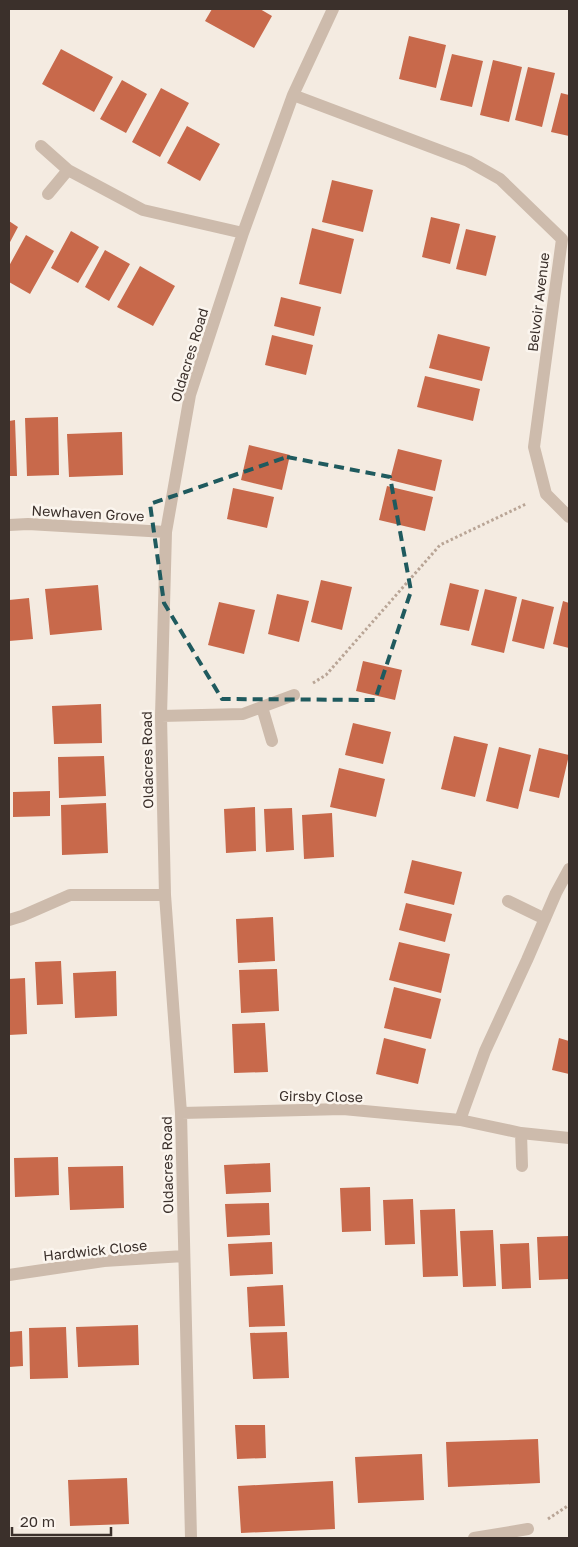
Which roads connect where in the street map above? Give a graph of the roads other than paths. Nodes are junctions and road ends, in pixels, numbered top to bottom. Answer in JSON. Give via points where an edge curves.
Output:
{"nodes":[{"id":1,"x":332,"y":9,"type":"edge"},
{"id":2,"x":293,"y":94,"type":"junction"},
{"id":3,"x":41,"y":146,"type":"dead end"},
{"id":4,"x":68,"y":170,"type":"junction"},
{"id":5,"x":48,"y":194,"type":"dead end"},
{"id":6,"x":243,"y":233,"type":"junction"},
{"id":7,"x":565,"y":237,"type":"edge"},
{"id":8,"x":569,"y":517,"type":"edge"},
{"id":9,"x":9,"y":525,"type":"edge"},
{"id":10,"x":166,"y":532,"type":"junction"},
{"id":11,"x":294,"y":695,"type":"road end"},
{"id":12,"x":262,"y":707,"type":"junction"},
{"id":13,"x":161,"y":716,"type":"junction"},
{"id":14,"x":272,"y":741,"type":"dead end"},
{"id":15,"x":569,"y":869,"type":"edge"},
{"id":16,"x":165,"y":895,"type":"junction"},
{"id":17,"x":508,"y":901,"type":"dead end"},
{"id":18,"x":544,"y":919,"type":"junction"},
{"id":19,"x":9,"y":920,"type":"edge"},
{"id":20,"x":181,"y":1113,"type":"junction"},
{"id":21,"x":460,"y":1120,"type":"junction"},
{"id":22,"x":521,"y":1133,"type":"junction"},
{"id":23,"x":569,"y":1138,"type":"edge"},
{"id":24,"x":522,"y":1166,"type":"dead end"},
{"id":25,"x":184,"y":1256,"type":"junction"},
{"id":26,"x":9,"y":1275,"type":"edge"},
{"id":27,"x":528,"y":1529,"type":"dead end"},
{"id":28,"x":488,"y":1537,"type":"edge"},
{"id":29,"x":191,"y":1538,"type":"edge"},
{"id":30,"x":474,"y":1538,"type":"edge"}],
"edges":[{"from":1,"to":2,"type":"street","name":"Oldacres Road"},
{"from":2,"to":6,"type":"street","name":"Oldacres Road"},
{"from":2,"to":7,"type":"street","name":"Belvoir Avenue","via":[[468,161],[500,179]]},
{"from":3,"to":4,"type":"street"},
{"from":4,"to":5,"type":"street"},
{"from":4,"to":6,"type":"street","via":[[143,210]]},
{"from":6,"to":10,"type":"street","name":"Oldacres Road","via":[[190,395]]},
{"from":7,"to":8,"type":"street","name":"Belvoir Avenue","via":[[534,447],[546,494]]},
{"from":9,"to":10,"type":"street","name":"Newhaven Grove"},
{"from":10,"to":13,"type":"street","name":"Oldacres Road"},
{"from":11,"to":12,"type":"street"},
{"from":12,"to":13,"type":"street","via":[[243,714]]},
{"from":12,"to":14,"type":"street"},
{"from":13,"to":16,"type":"street","name":"Oldacres Road"},
{"from":15,"to":18,"type":"street"},
{"from":16,"to":19,"type":"street","via":[[70,895]]},
{"from":16,"to":20,"type":"street","name":"Oldacres Road"},
{"from":17,"to":18,"type":"street"},
{"from":18,"to":21,"type":"street","via":[[484,1052]]},
{"from":20,"to":21,"type":"street","name":"Girsby Close","via":[[343,1109]]},
{"from":20,"to":25,"type":"street","name":"Oldacres Road"},
{"from":21,"to":22,"type":"street","name":"Girsby Close"},
{"from":22,"to":23,"type":"street","name":"Girsby Close"},
{"from":22,"to":24,"type":"street"},
{"from":25,"to":26,"type":"street","name":"Hardwick Close","via":[[104,1261]]},
{"from":25,"to":29,"type":"street","name":"Oldacres Road"},
{"from":27,"to":28,"type":"street"},
{"from":28,"to":30,"type":"street"}]}
